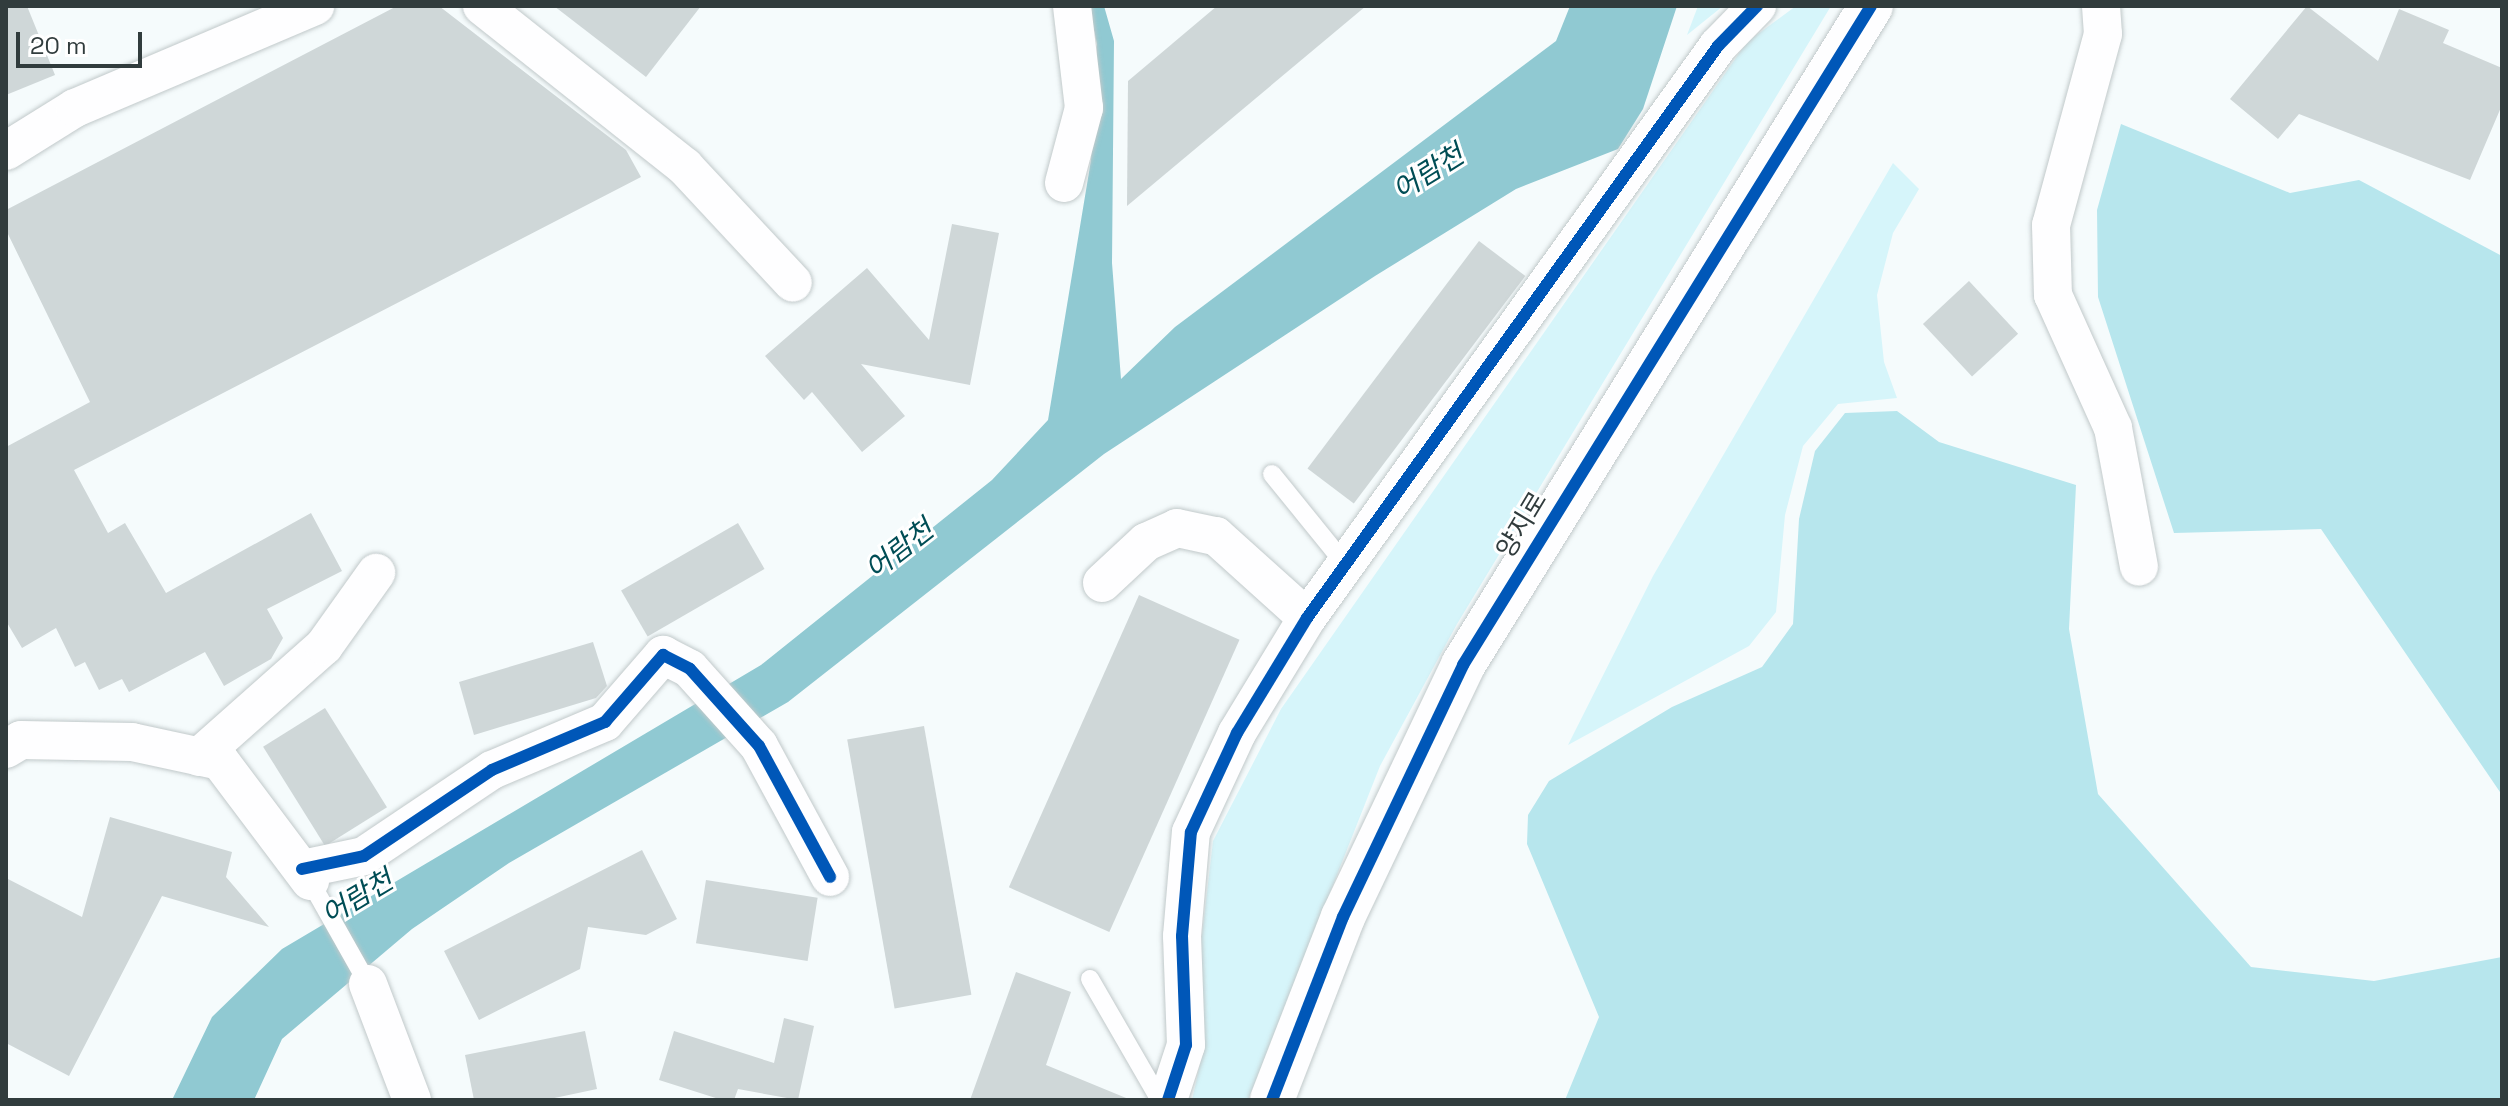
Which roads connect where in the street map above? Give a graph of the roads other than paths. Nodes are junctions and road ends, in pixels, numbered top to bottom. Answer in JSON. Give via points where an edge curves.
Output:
{"nodes":[{"id":1,"x":315,"y":6,"type":"edge"},
{"id":2,"x":482,"y":6,"type":"edge"},
{"id":3,"x":1072,"y":6,"type":"edge"},
{"id":4,"x":1757,"y":6,"type":"edge"},
{"id":5,"x":1871,"y":6,"type":"edge"},
{"id":6,"x":2101,"y":6,"type":"edge"},
{"id":7,"x":6,"y":151,"type":"edge"},
{"id":8,"x":1064,"y":183,"type":"dead end"},
{"id":9,"x":793,"y":283,"type":"dead end"},
{"id":10,"x":1272,"y":474,"type":"dead end"},
{"id":11,"x":1345,"y":564,"type":"junction"},
{"id":12,"x":2139,"y":567,"type":"dead end"},
{"id":13,"x":376,"y":573,"type":"dead end"},
{"id":14,"x":1102,"y":583,"type":"dead end"},
{"id":15,"x":1307,"y":618,"type":"junction"},
{"id":16,"x":11,"y":734,"type":"edge"},
{"id":17,"x":199,"y":757,"type":"junction"},
{"id":18,"x":306,"y":875,"type":"junction"},
{"id":19,"x":830,"y":877,"type":"dead end"},
{"id":20,"x":1090,"y":979,"type":"dead end"},
{"id":21,"x":368,"y":984,"type":"joint"},
{"id":22,"x":412,"y":1100,"type":"edge"},
{"id":23,"x":1160,"y":1100,"type":"edge"},
{"id":24,"x":1168,"y":1100,"type":"edge"},
{"id":25,"x":1272,"y":1100,"type":"edge"}],
"edges":[{"from":1,"to":7,"type":"street","via":[[75,108]]},
{"from":2,"to":9,"type":"street","via":[[685,167]]},
{"from":3,"to":8,"type":"street","via":[[1084,108]]},
{"from":4,"to":11,"type":"street","via":[[1718,46]]},
{"from":5,"to":25,"type":"street","name":"양지로","via":[[1463,665],[1343,917]]},
{"from":6,"to":12,"type":"street","via":[[2103,34],[2051,225],[2053,295],[2113,428]]},
{"from":10,"to":11,"type":"lane"},
{"from":11,"to":15,"type":"street"},
{"from":13,"to":17,"type":"street","via":[[324,646]]},
{"from":14,"to":15,"type":"street","via":[[1146,542],[1177,528],[1216,536]]},
{"from":15,"to":24,"type":"street","via":[[1237,733],[1191,832],[1182,936],[1186,1045]]},
{"from":16,"to":17,"type":"street","via":[[132,742]]},
{"from":17,"to":18,"type":"street","via":[[220,761]]},
{"from":18,"to":19,"type":"street","via":[[364,856],[492,770],[605,722],[663,655],[690,669],[759,746]]},
{"from":18,"to":21,"type":"lane"},
{"from":20,"to":23,"type":"lane"},
{"from":21,"to":22,"type":"street"}]}
